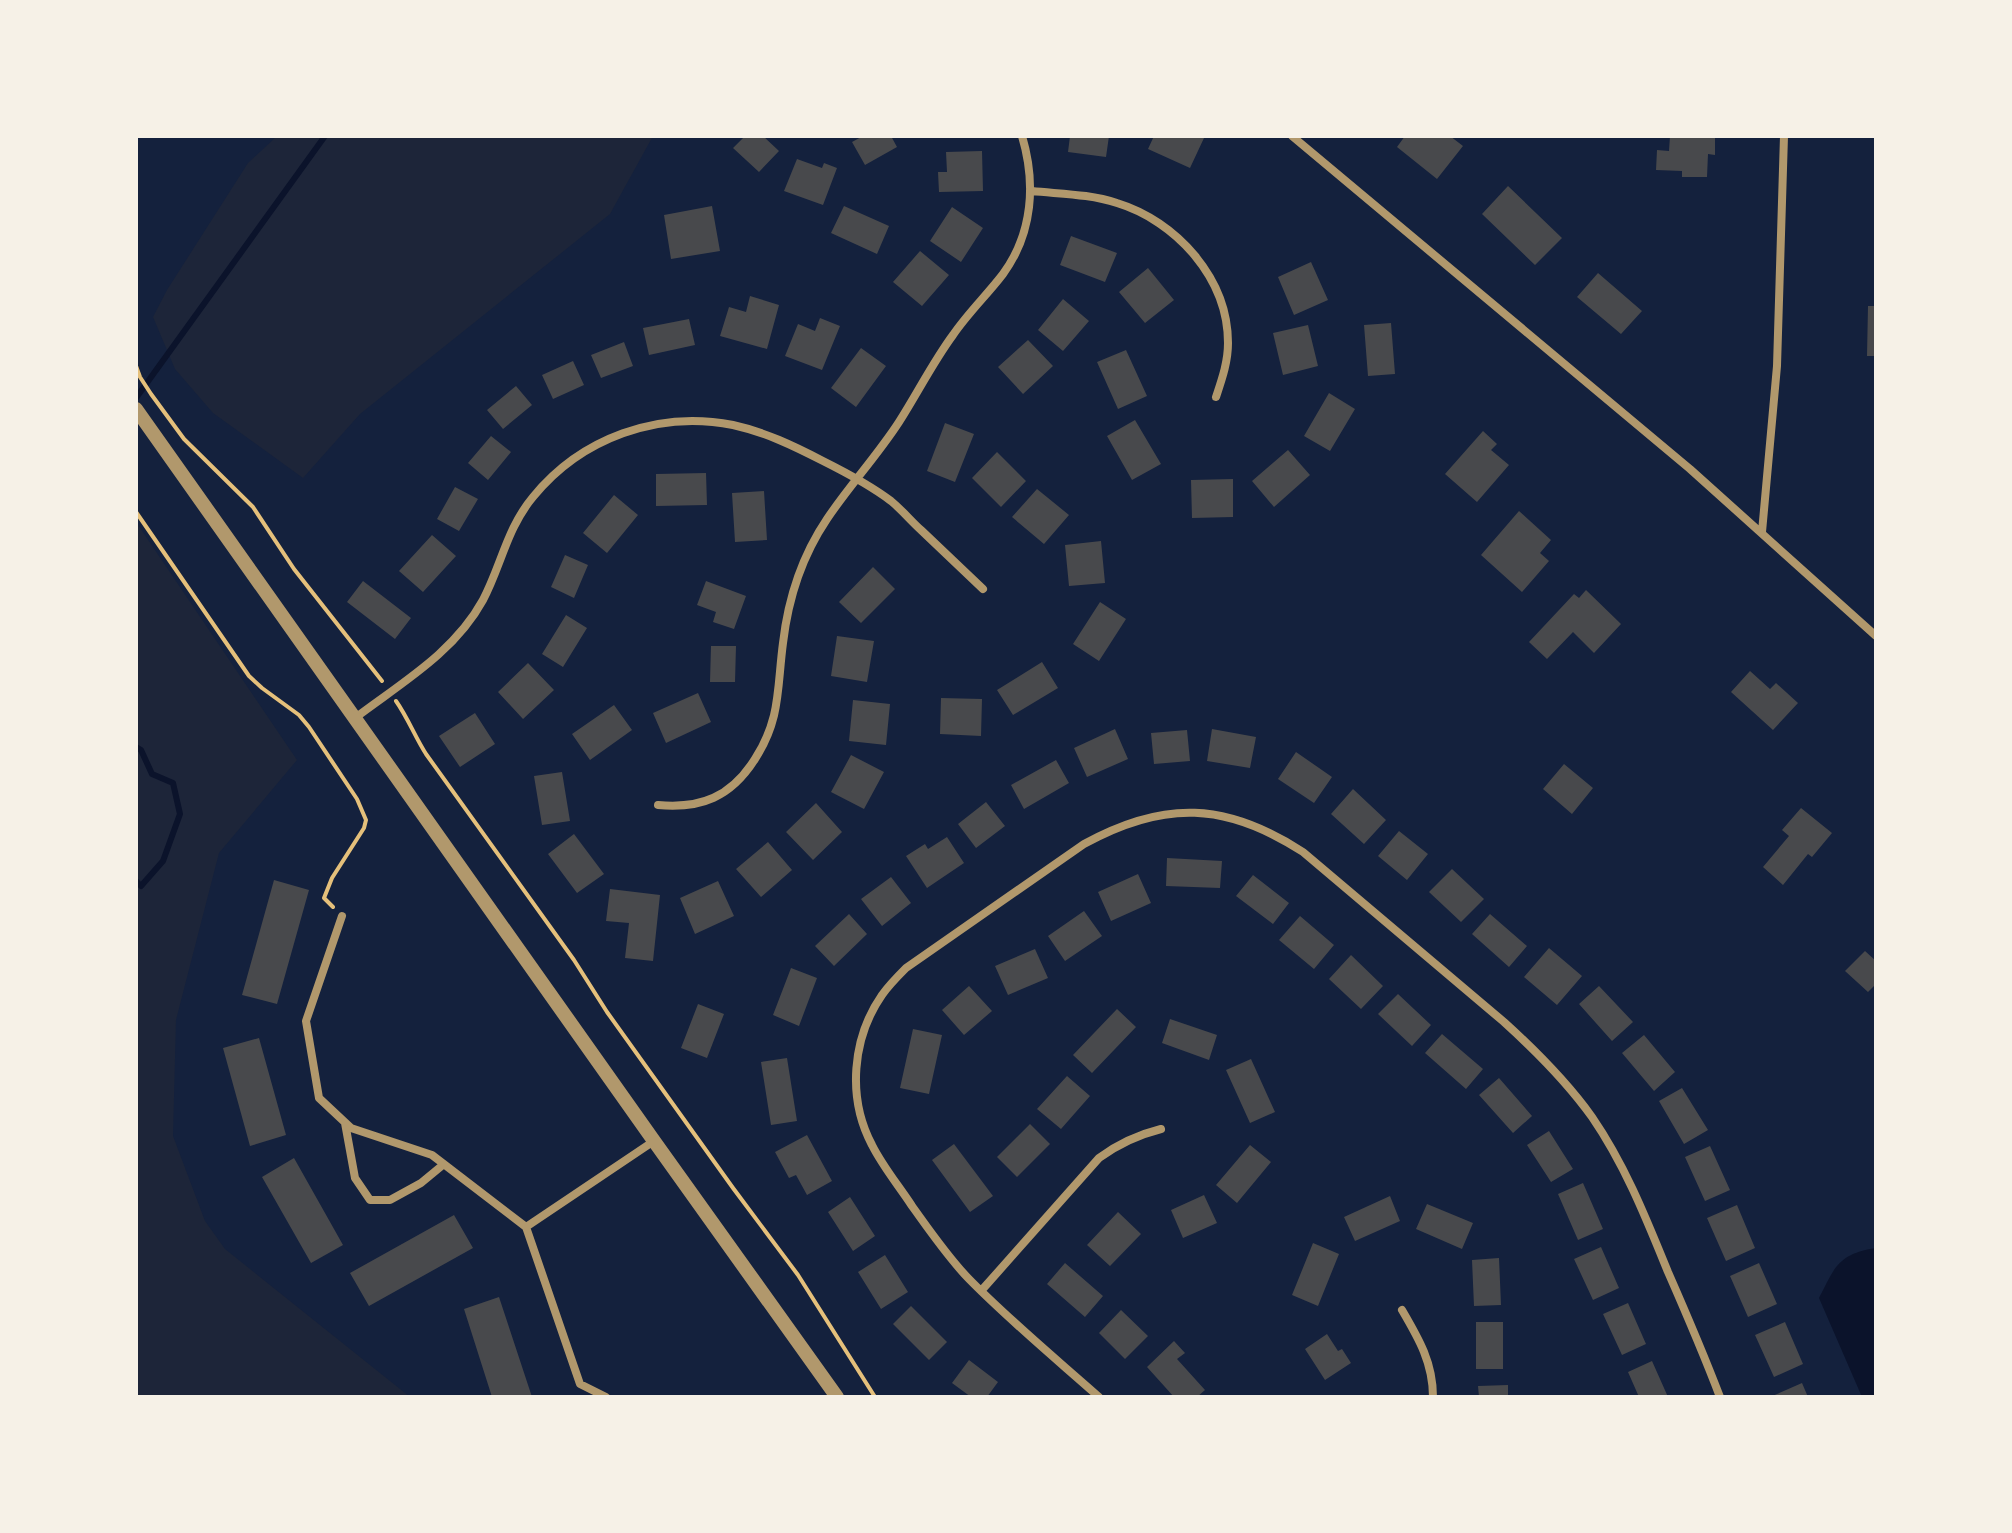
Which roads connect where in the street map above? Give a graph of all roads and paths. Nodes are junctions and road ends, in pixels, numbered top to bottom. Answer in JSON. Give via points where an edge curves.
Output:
{"nodes":[{"id":1,"x":1022,"y":136,"type":"edge"},
{"id":2,"x":1292,"y":136,"type":"edge"},
{"id":3,"x":1784,"y":136,"type":"edge"},
{"id":4,"x":1032,"y":191,"type":"junction"},
{"id":5,"x":136,"y":366,"type":"edge"},
{"id":6,"x":1216,"y":397,"type":"dead end"},
{"id":7,"x":138,"y":412,"type":"edge"},
{"id":8,"x":856,"y":478,"type":"junction"},
{"id":9,"x":136,"y":512,"type":"edge"},
{"id":10,"x":1762,"y":532,"type":"junction"},
{"id":11,"x":983,"y":589,"type":"dead end"},
{"id":12,"x":1876,"y":636,"type":"edge"},
{"id":13,"x":390,"y":692,"type":"junction"},
{"id":14,"x":355,"y":718,"type":"junction"},
{"id":15,"x":658,"y":805,"type":"dead end"},
{"id":16,"x":342,"y":916,"type":"joint"},
{"id":17,"x":345,"y":1122,"type":"junction"},
{"id":18,"x":1161,"y":1129,"type":"dead end"},
{"id":19,"x":654,"y":1141,"type":"junction"},
{"id":20,"x":444,"y":1164,"type":"junction"},
{"id":21,"x":526,"y":1227,"type":"junction"},
{"id":22,"x":981,"y":1291,"type":"junction"},
{"id":23,"x":1402,"y":1310,"type":"dead end"},
{"id":24,"x":606,"y":1397,"type":"edge"},
{"id":25,"x":837,"y":1397,"type":"edge"},
{"id":26,"x":875,"y":1397,"type":"edge"},
{"id":27,"x":1099,"y":1397,"type":"edge"},
{"id":28,"x":1433,"y":1397,"type":"edge"},
{"id":29,"x":1720,"y":1397,"type":"edge"}],
"edges":[{"from":1,"to":4,"type":"street"},
{"from":2,"to":10,"type":"street"},
{"from":3,"to":10,"type":"street","via":[[1777,366]]},
{"from":4,"to":6,"type":"street","via":[[1116,202],[1169,229],[1186,245],[1212,283],[1226,325],[1228,344]]},
{"from":4,"to":8,"type":"street","via":[[1018,245],[1004,272],[952,335],[897,425]]},
{"from":5,"to":13,"type":"path","via":[[184,439],[253,507]]},
{"from":7,"to":14,"type":"street"},
{"from":8,"to":11,"type":"street","via":[[892,502]]},
{"from":8,"to":13,"type":"street","via":[[789,443],[734,425],[675,422],[614,436],[577,456],[544,483],[517,519],[473,616],[446,649]]},
{"from":8,"to":15,"type":"street","via":[[825,521],[797,580],[774,721],[754,760],[717,797],[679,807]]},
{"from":9,"to":16,"type":"path","via":[[237,660],[262,688],[299,715],[357,799],[364,828],[324,898]]},
{"from":10,"to":12,"type":"street"},
{"from":13,"to":14,"type":"street"},
{"from":13,"to":26,"type":"path","via":[[426,754],[798,1275]]},
{"from":14,"to":19,"type":"street"},
{"from":16,"to":17,"type":"street","via":[[306,1021],[319,1098]]},
{"from":17,"to":20,"type":"street"},
{"from":17,"to":20,"type":"street","via":[[355,1178],[370,1200],[390,1200]]},
{"from":18,"to":22,"type":"street","via":[[1139,1134],[1099,1158]]},
{"from":19,"to":21,"type":"street"},
{"from":19,"to":25,"type":"street"},
{"from":20,"to":21,"type":"street"},
{"from":21,"to":24,"type":"street","via":[[580,1384]]},
{"from":22,"to":27,"type":"street"},
{"from":22,"to":29,"type":"street","via":[[942,1247],[870,1143],[856,1090],[867,1021],[906,968],[1084,844],[1142,818],[1204,813],[1251,824],[1303,852],[1504,1022],[1565,1082],[1634,1189]]},
{"from":23,"to":28,"type":"street","via":[[1431,1369]]}]}
